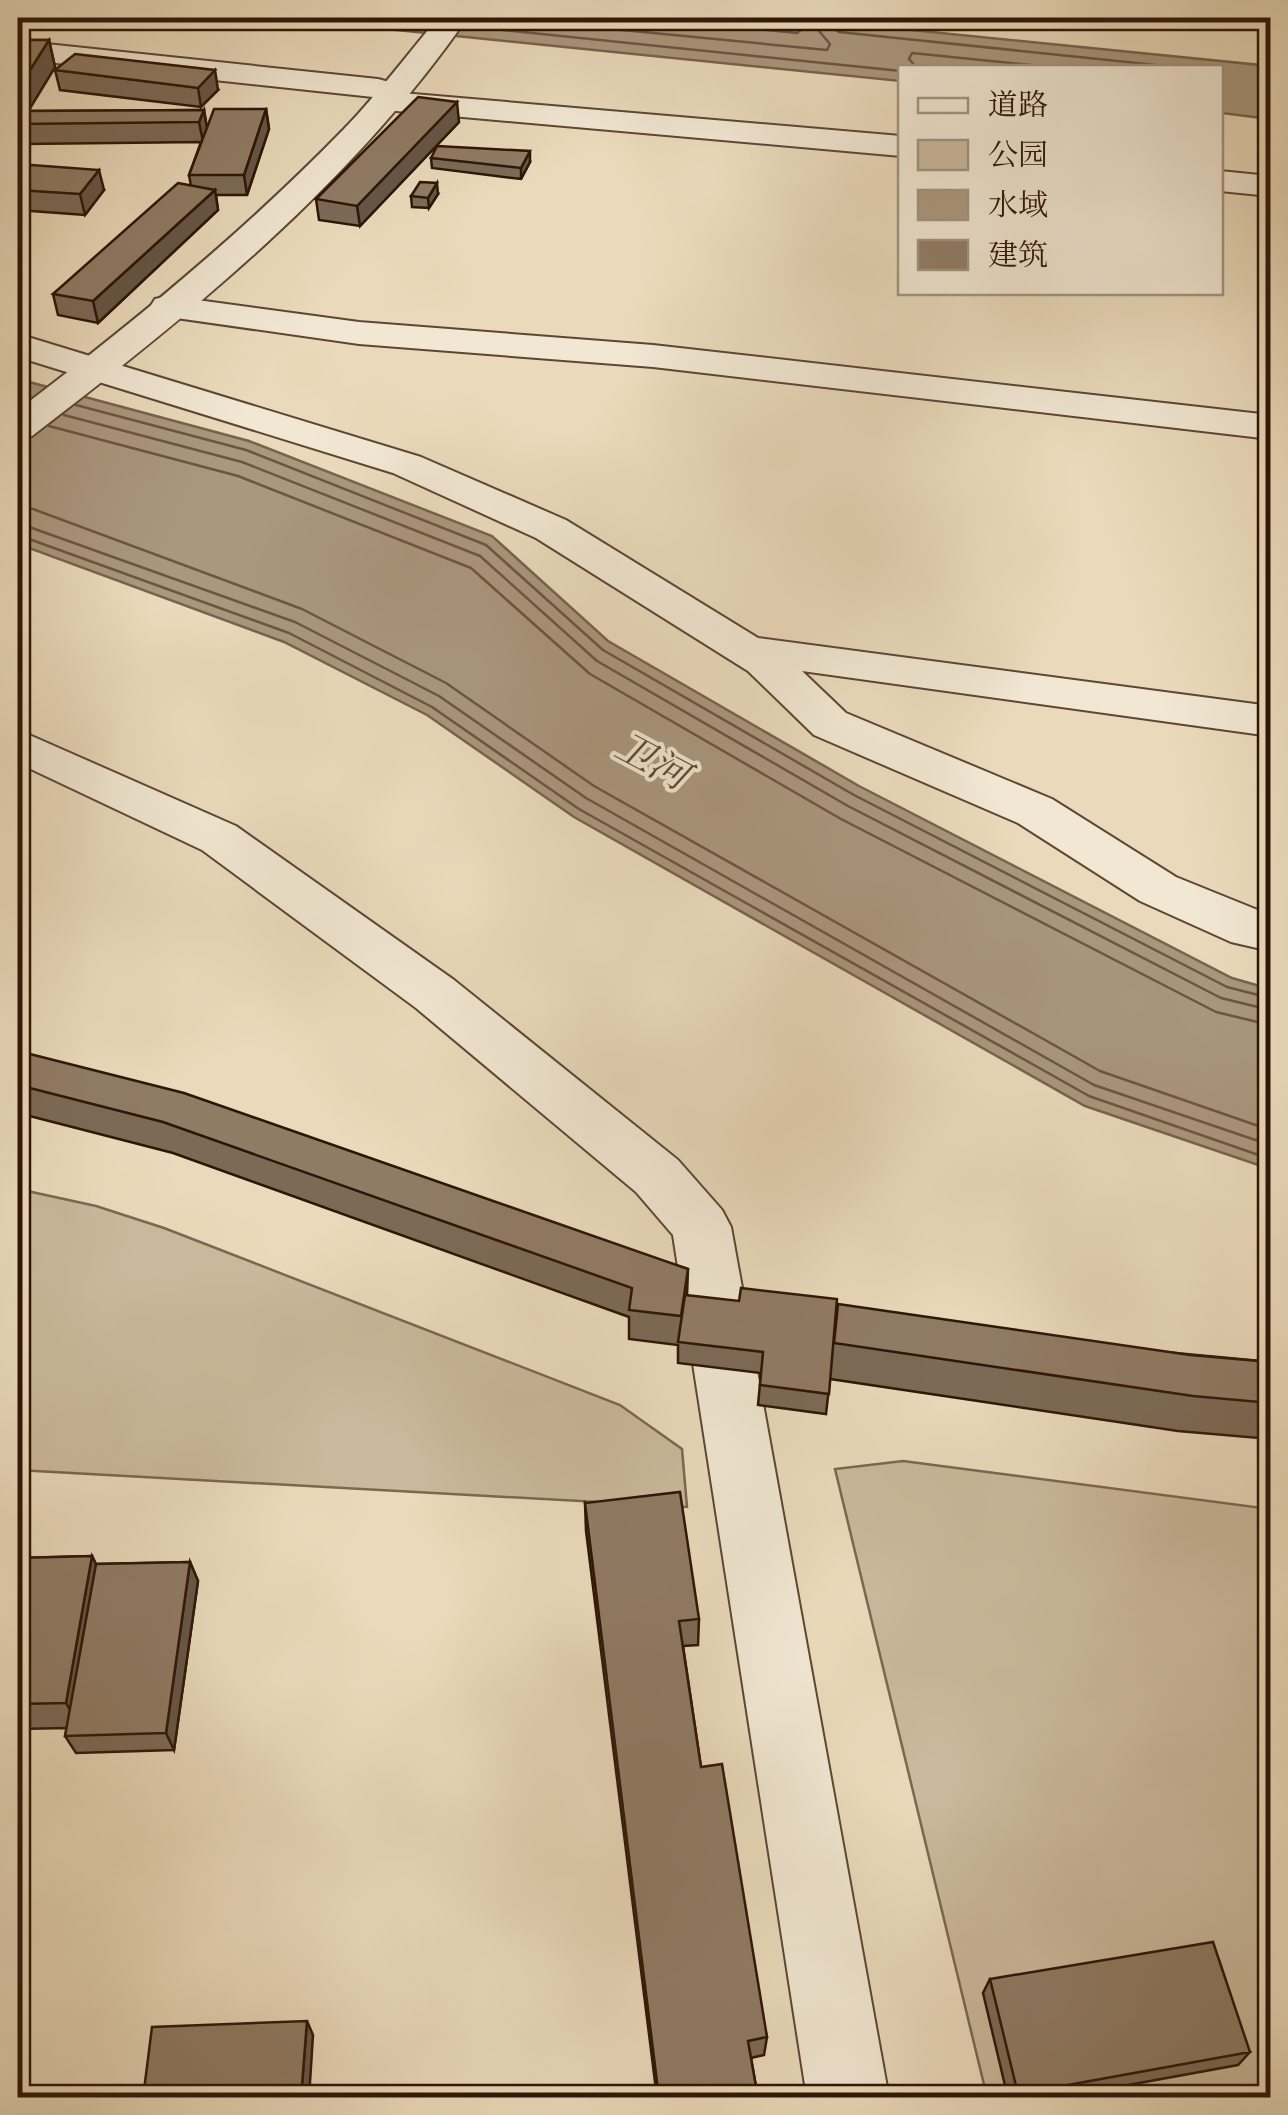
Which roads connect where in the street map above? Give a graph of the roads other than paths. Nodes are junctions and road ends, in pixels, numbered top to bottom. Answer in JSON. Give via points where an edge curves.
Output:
{"nodes":[{"id":1,"x":453,"y":18,"type":"edge"},
{"id":2,"x":18,"y":50,"type":"edge"},
{"id":3,"x":382,"y":94,"type":"junction"},
{"id":4,"x":898,"y":146,"type":"edge"},
{"id":5,"x":1223,"y":181,"type":"edge"},
{"id":6,"x":1270,"y":186,"type":"edge"},
{"id":7,"x":168,"y":307,"type":"junction"},
{"id":8,"x":18,"y":345,"type":"edge"},
{"id":9,"x":90,"y":373,"type":"junction"},
{"id":10,"x":1270,"y":427,"type":"edge"},
{"id":11,"x":18,"y":428,"type":"edge"},
{"id":12,"x":745,"y":650,"type":"junction"},
{"id":13,"x":1270,"y":721,"type":"edge"},
{"id":14,"x":18,"y":745,"type":"edge"},
{"id":15,"x":1270,"y":933,"type":"edge"},
{"id":16,"x":848,"y":2098,"type":"edge"}],
"edges":[{"from":1,"to":3,"type":"street"},
{"from":2,"to":3,"type":"street"},
{"from":3,"to":4,"type":"street"},
{"from":3,"to":7,"type":"street","via":[[266,224]]},
{"from":5,"to":6,"type":"street"},
{"from":7,"to":9,"type":"street"},
{"from":7,"to":10,"type":"street","via":[[359,333],[653,356]]},
{"from":8,"to":9,"type":"street"},
{"from":9,"to":11,"type":"street"},
{"from":9,"to":12,"type":"street","via":[[408,465],[551,528]]},
{"from":12,"to":13,"type":"street"},
{"from":12,"to":15,"type":"street","via":[[830,724],[1035,812],[1158,890]]},
{"from":14,"to":16,"type":"street","via":[[219,838],[435,994],[657,1176],[701,1227]]}]}
